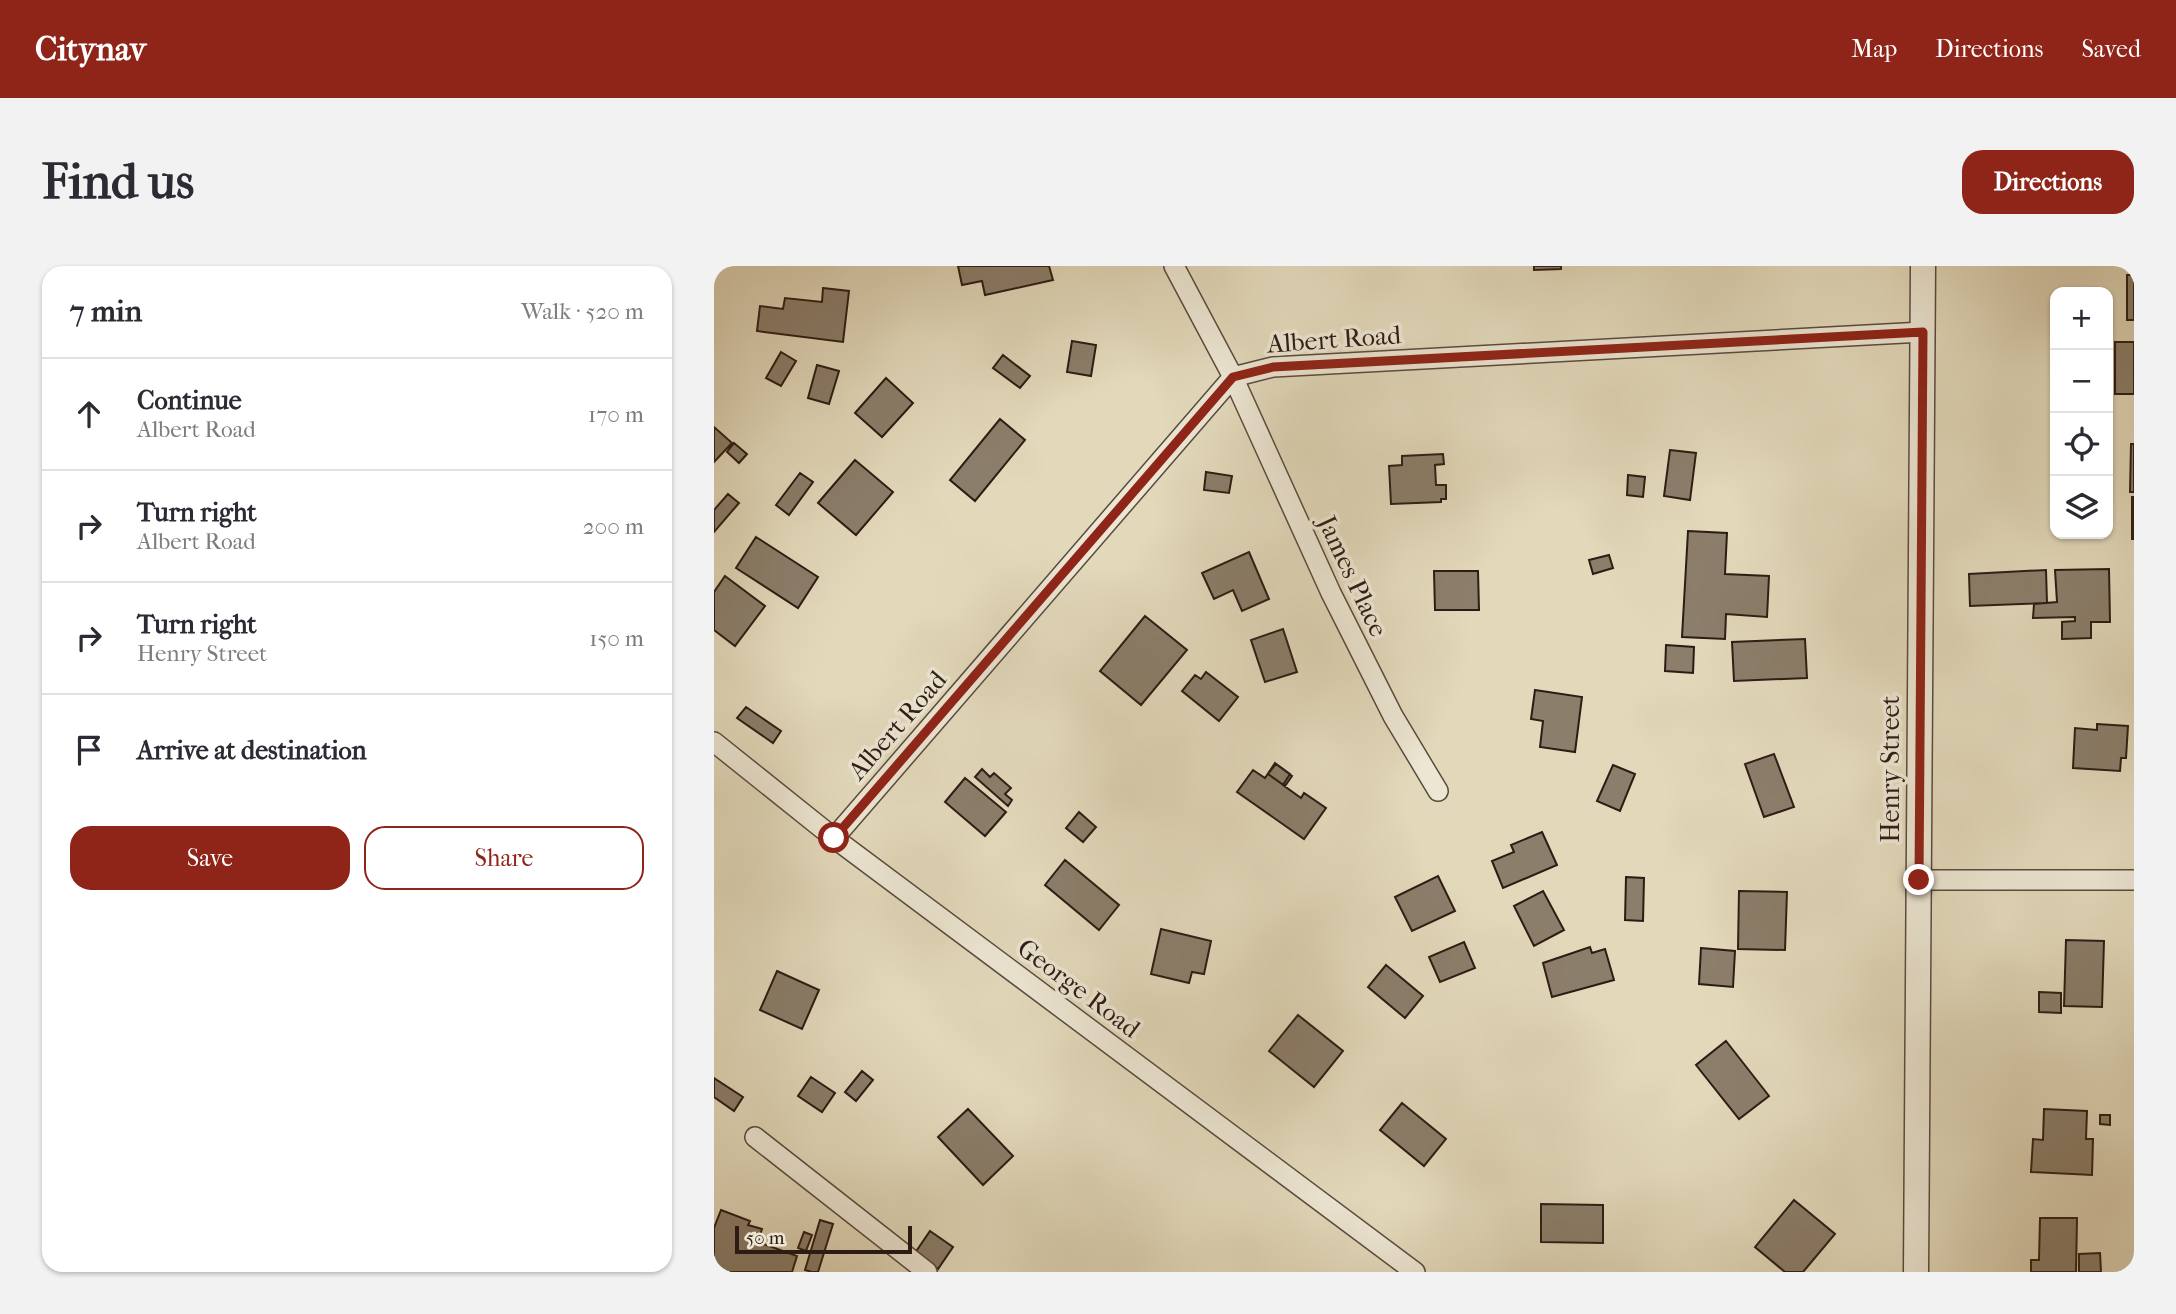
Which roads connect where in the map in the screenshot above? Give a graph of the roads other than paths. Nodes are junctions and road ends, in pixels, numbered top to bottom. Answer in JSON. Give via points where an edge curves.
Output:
{"nodes":[{"id":1,"x":1174,"y":266,"type":"edge"},
{"id":2,"x":1923,"y":266,"type":"edge"},
{"id":3,"x":1923,"y":332,"type":"junction"},
{"id":4,"x":1233,"y":377,"type":"junction"},
{"id":5,"x":714,"y":742,"type":"edge"},
{"id":6,"x":1438,"y":791,"type":"dead end"},
{"id":7,"x":834,"y":838,"type":"junction"},
{"id":8,"x":1919,"y":880,"type":"junction"},
{"id":9,"x":2134,"y":880,"type":"edge"},
{"id":10,"x":755,"y":1137,"type":"dead end"},
{"id":11,"x":927,"y":1272,"type":"edge"},
{"id":12,"x":1415,"y":1272,"type":"edge"},
{"id":13,"x":1916,"y":1272,"type":"edge"}],
"edges":[{"from":1,"to":4,"type":"street","name":"James Place"},
{"from":2,"to":3,"type":"street","name":"Henry Street"},
{"from":3,"to":4,"type":"street","name":"Albert Road","via":[[1273,367]]},
{"from":3,"to":8,"type":"street","name":"Henry Street"},
{"from":4,"to":6,"type":"street","name":"James Place","via":[[1331,593],[1393,716]]},
{"from":4,"to":7,"type":"street","name":"Albert Road"},
{"from":5,"to":7,"type":"street","name":"George Road"},
{"from":7,"to":12,"type":"street","name":"George Road"},
{"from":8,"to":9,"type":"street"},
{"from":8,"to":13,"type":"street","name":"Henry Street"},
{"from":10,"to":11,"type":"street"}]}
